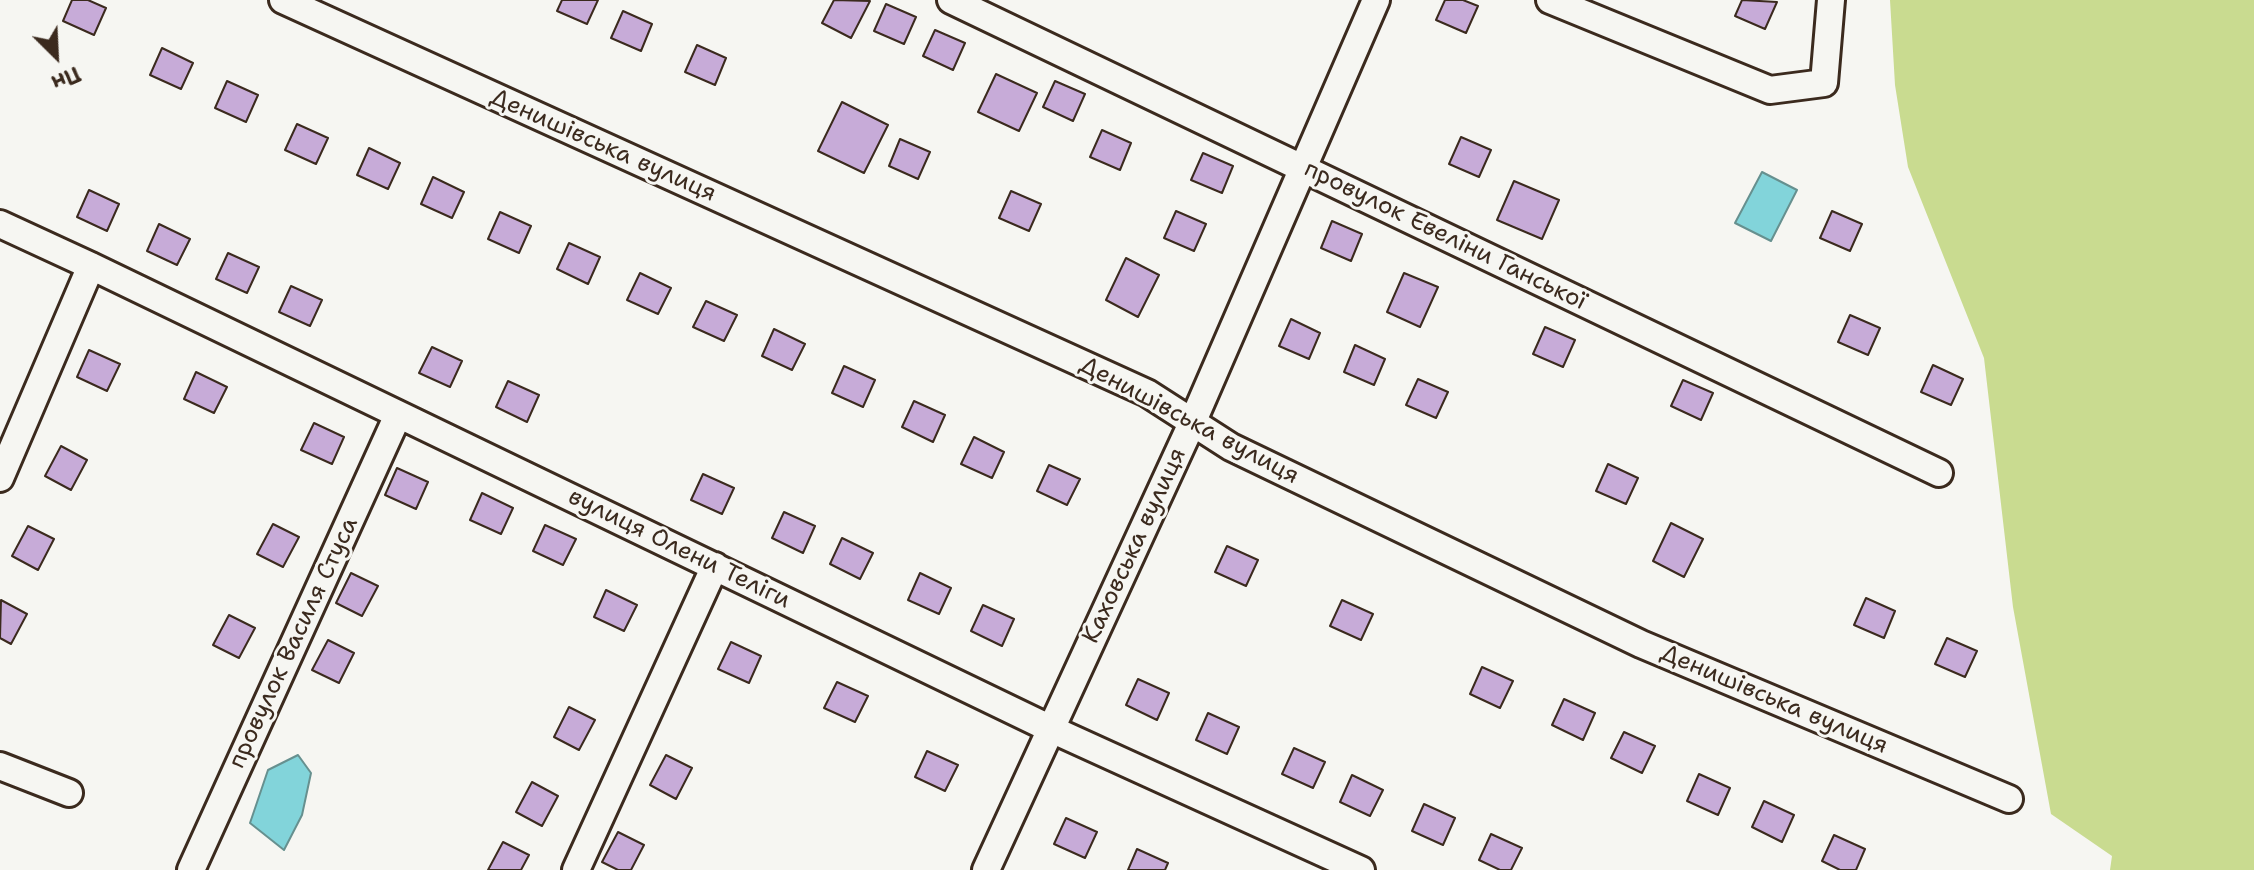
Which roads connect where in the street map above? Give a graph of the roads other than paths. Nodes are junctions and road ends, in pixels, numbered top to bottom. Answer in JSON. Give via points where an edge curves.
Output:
{"nodes":[{"id":1,"x":283,"y":0,"type":"edge"},
{"id":2,"x":951,"y":0,"type":"edge"},
{"id":3,"x":1376,"y":0,"type":"edge"},
{"id":4,"x":1550,"y":0,"type":"edge"},
{"id":5,"x":1831,"y":0,"type":"edge"},
{"id":6,"x":1304,"y":168,"type":"junction"},
{"id":7,"x":0,"y":224,"type":"edge"},
{"id":8,"x":91,"y":266,"type":"junction"},
{"id":9,"x":398,"y":415,"type":"junction"},
{"id":10,"x":1193,"y":421,"type":"junction"},
{"id":11,"x":1939,"y":473,"type":"dead end"},
{"id":12,"x":0,"y":478,"type":"edge"},
{"id":13,"x":715,"y":566,"type":"junction"},
{"id":14,"x":1051,"y":729,"type":"junction"},
{"id":15,"x":0,"y":766,"type":"edge"},
{"id":16,"x":69,"y":793,"type":"dead end"},
{"id":17,"x":2009,"y":799,"type":"dead end"},
{"id":18,"x":191,"y":870,"type":"edge"},
{"id":19,"x":576,"y":870,"type":"edge"},
{"id":20,"x":986,"y":870,"type":"edge"},
{"id":21,"x":1361,"y":870,"type":"edge"}],
"edges":[{"from":1,"to":10,"type":"street","name":"Денишівська вулиця","via":[[1147,393]]},
{"from":2,"to":6,"type":"street","name":"провулок Евеліни Ганської"},
{"from":3,"to":6,"type":"street","name":"Каховська вулиця"},
{"from":4,"to":5,"type":"street","via":[[1770,90],[1824,83]]},
{"from":6,"to":10,"type":"street","name":"Каховська вулиця"},
{"from":6,"to":11,"type":"street","name":"провулок Евеліни Ганської"},
{"from":7,"to":8,"type":"street","name":"вулиця Олени Теліги"},
{"from":8,"to":9,"type":"street","name":"вулиця Олени Теліги"},
{"from":8,"to":12,"type":"street"},
{"from":9,"to":13,"type":"street","name":"вулиця Олени Теліги"},
{"from":9,"to":18,"type":"street","name":"провулок Василя Стуса"},
{"from":10,"to":14,"type":"street","name":"Каховська вулиця"},
{"from":10,"to":17,"type":"street","name":"Денишівська вулиця","via":[[1231,447],[1641,644]]},
{"from":13,"to":14,"type":"street","name":"вулиця Олени Теліги"},
{"from":13,"to":19,"type":"street"},
{"from":14,"to":20,"type":"street","name":"Каховська вулиця"},
{"from":14,"to":21,"type":"street","name":"вулиця Олени Теліги"},
{"from":15,"to":16,"type":"street"}]}
